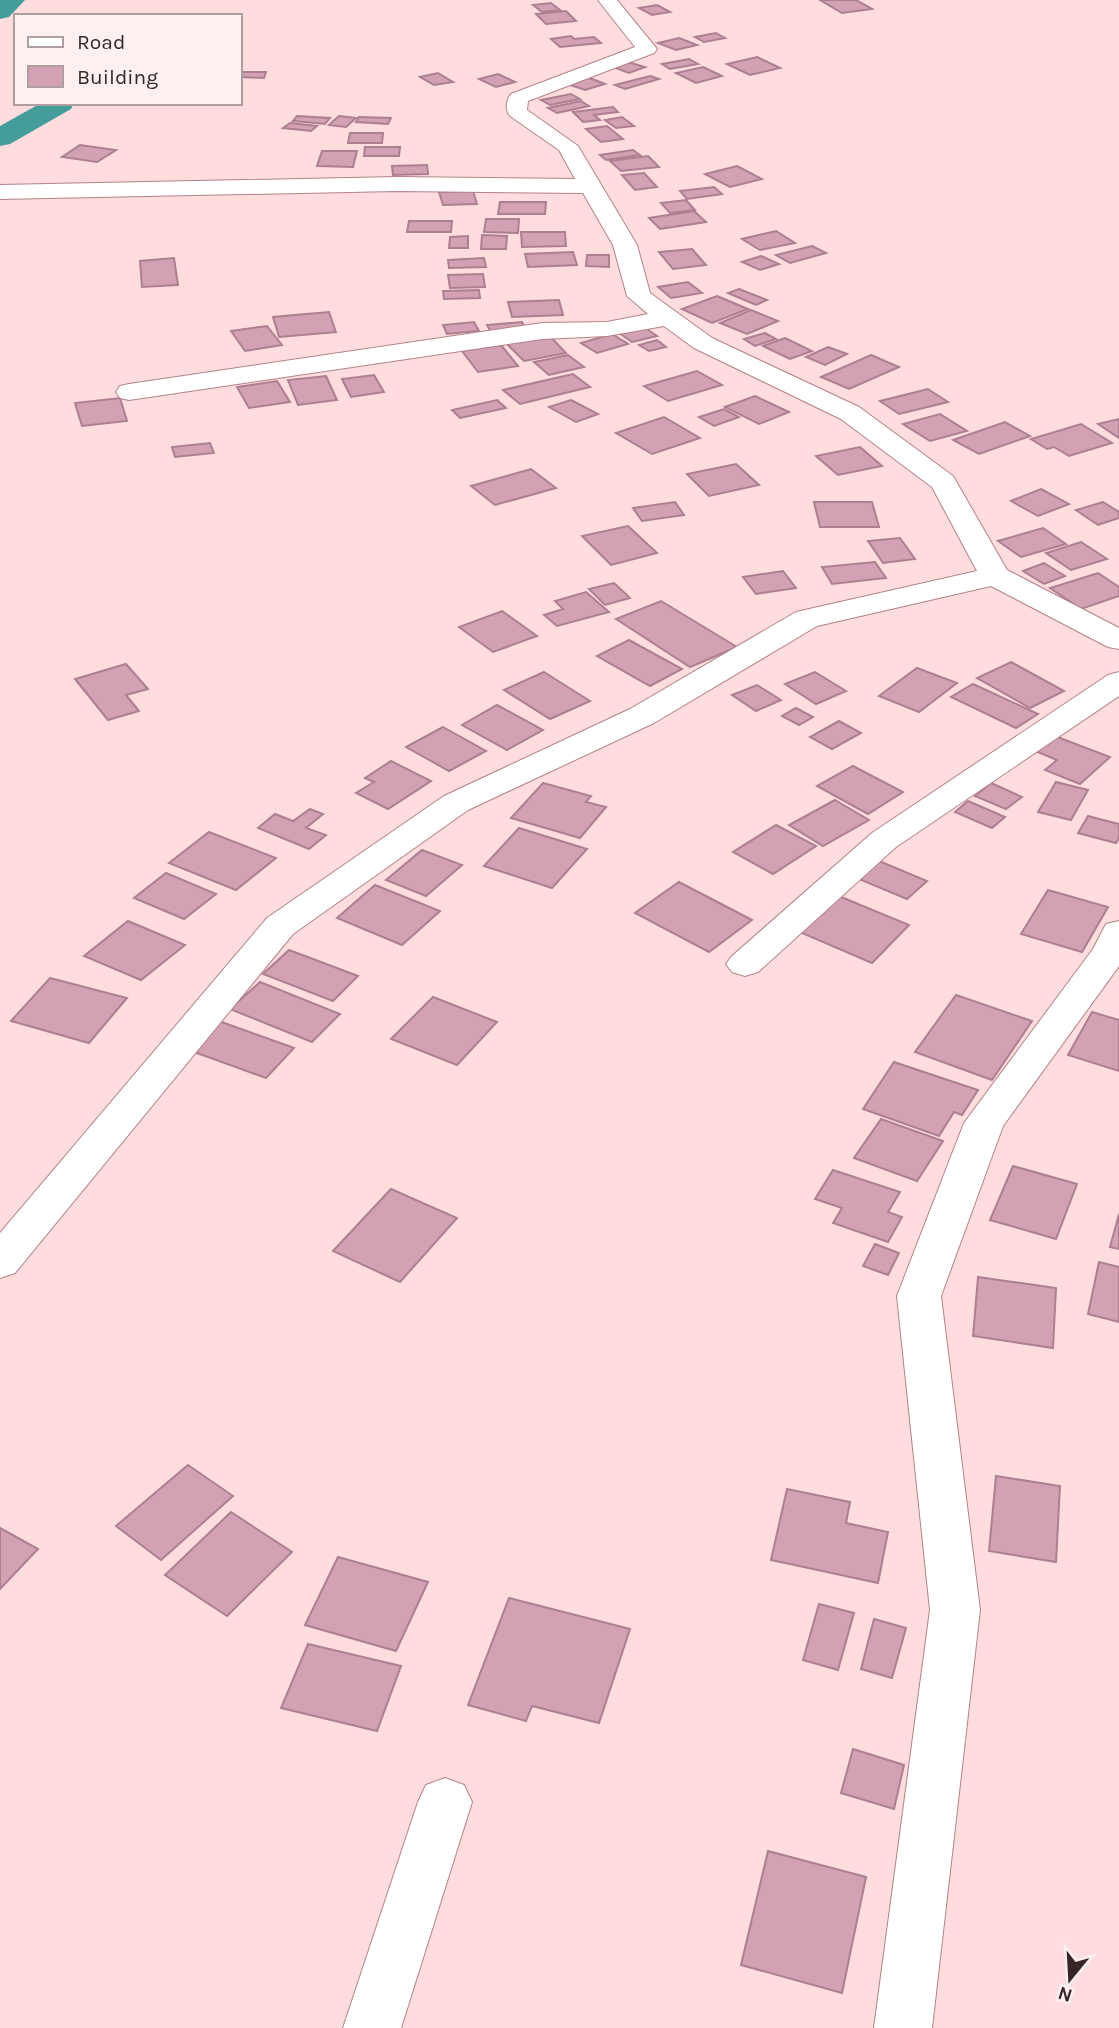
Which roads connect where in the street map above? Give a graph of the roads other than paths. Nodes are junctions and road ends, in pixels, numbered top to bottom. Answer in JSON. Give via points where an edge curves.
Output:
{"nodes":[{"id":1,"x":607,"y":0,"type":"edge"},
{"id":2,"x":13,"y":172,"type":"dead end"},
{"id":3,"x":591,"y":186,"type":"junction"},
{"id":4,"x":79,"y":188,"type":"junction"},
{"id":5,"x":0,"y":192,"type":"edge"},
{"id":6,"x":669,"y":318,"type":"junction"},
{"id":7,"x":129,"y":392,"type":"dead end"},
{"id":8,"x":995,"y":576,"type":"junction"},
{"id":9,"x":1119,"y":640,"type":"edge"},
{"id":10,"x":1119,"y":682,"type":"edge"},
{"id":11,"x":1119,"y":932,"type":"edge"},
{"id":12,"x":745,"y":964,"type":"dead end"},
{"id":13,"x":0,"y":1262,"type":"edge"},
{"id":14,"x":445,"y":1802,"type":"dead end"},
{"id":15,"x":372,"y":2028,"type":"edge"},
{"id":16,"x":903,"y":2028,"type":"edge"}],
"edges":[{"from":1,"to":3,"type":"street","via":[[647,49],[518,98],[517,112],[567,146]]},
{"from":2,"to":4,"type":"street"},
{"from":3,"to":4,"type":"street"},
{"from":3,"to":6,"type":"street","via":[[625,245],[639,296]]},
{"from":4,"to":5,"type":"street"},
{"from":6,"to":7,"type":"street","via":[[607,329],[542,331]]},
{"from":6,"to":8,"type":"street","via":[[703,343],[849,414],[943,482]]},
{"from":8,"to":9,"type":"street"},
{"from":8,"to":13,"type":"street","via":[[807,619],[642,716],[456,803],[281,926]]},
{"from":10,"to":12,"type":"street","via":[[884,840]]},
{"from":11,"to":16,"type":"street","via":[[1111,951],[984,1123],[919,1296],[955,1609]]},
{"from":14,"to":15,"type":"street"}]}
